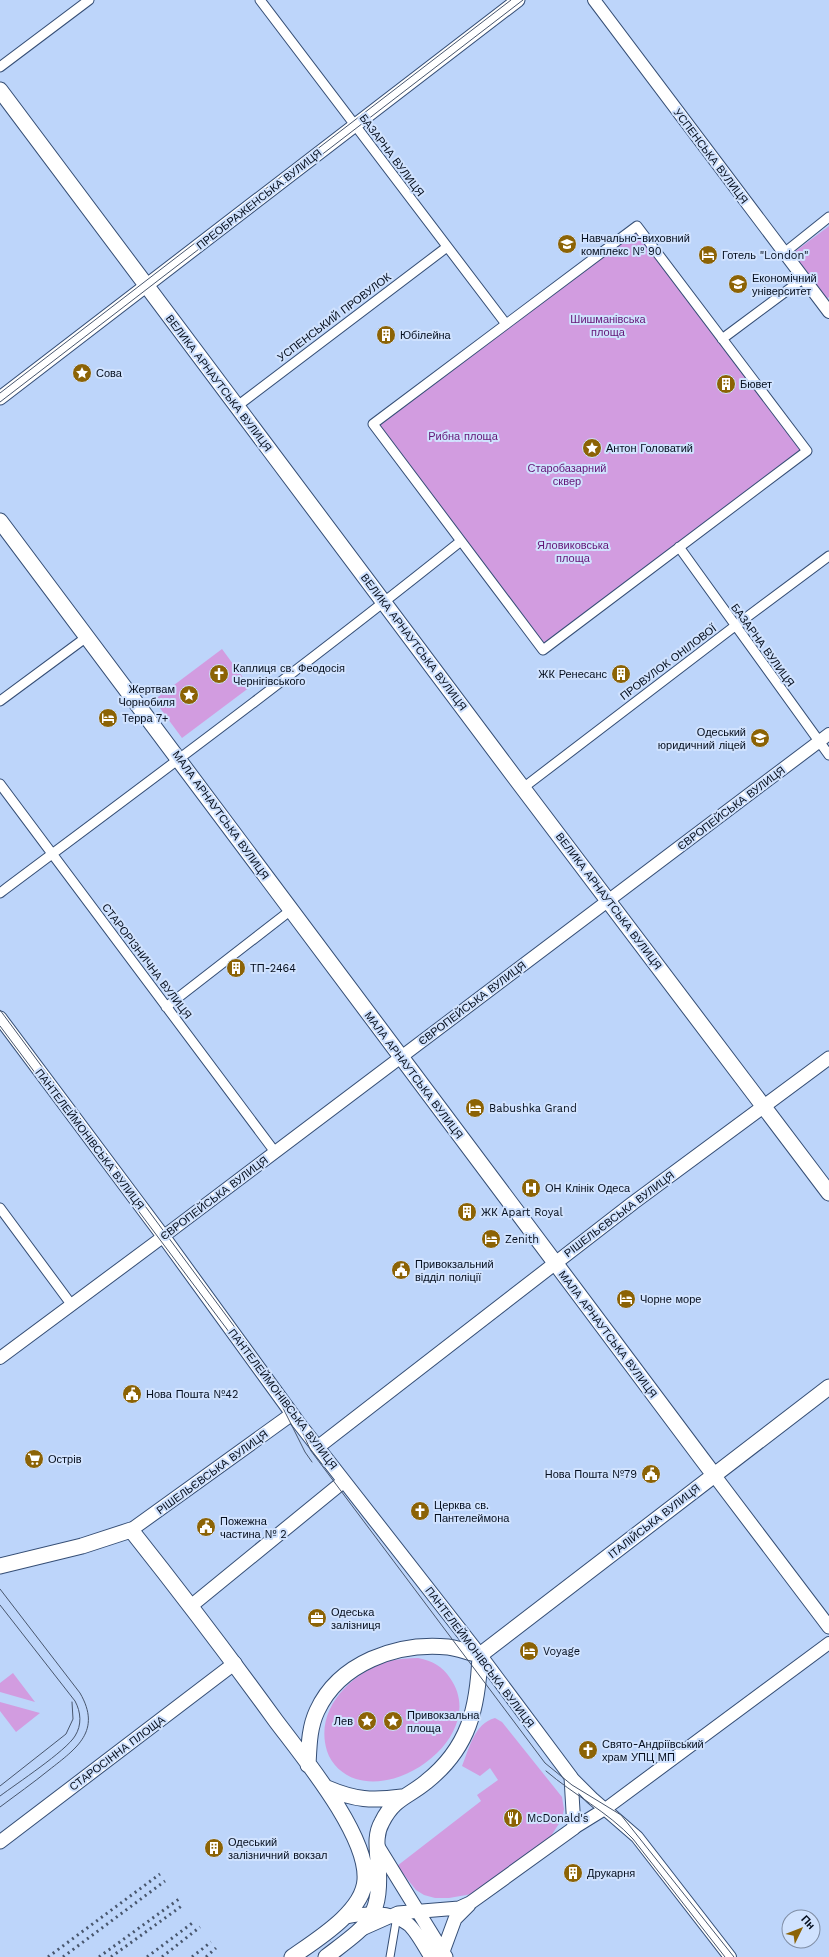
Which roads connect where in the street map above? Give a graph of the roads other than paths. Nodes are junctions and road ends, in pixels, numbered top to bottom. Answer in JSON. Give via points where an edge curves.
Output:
{"nodes":[{"id":1,"x":89,"y":0,"type":"edge"},
{"id":2,"x":260,"y":0,"type":"edge"},
{"id":3,"x":518,"y":0,"type":"edge"},
{"id":4,"x":594,"y":0,"type":"edge"},
{"id":5,"x":0,"y":67,"type":"edge"},
{"id":6,"x":0,"y":90,"type":"edge"},
{"id":7,"x":354,"y":125,"type":"junction"},
{"id":8,"x":829,"y":217,"type":"edge"},
{"id":9,"x":447,"y":247,"type":"junction"},
{"id":10,"x":784,"y":252,"type":"junction"},
{"id":11,"x":804,"y":278,"type":"junction"},
{"id":12,"x":146,"y":286,"type":"junction"},
{"id":13,"x":828,"y":308,"type":"edge"},
{"id":14,"x":506,"y":324,"type":"junction"},
{"id":15,"x":722,"y":339,"type":"junction"},
{"id":16,"x":0,"y":398,"type":"edge"},
{"id":17,"x":236,"y":407,"type":"junction"},
{"id":18,"x":0,"y":521,"type":"edge"},
{"id":19,"x":461,"y":541,"type":"junction"},
{"id":20,"x":679,"y":547,"type":"junction"},
{"id":21,"x":829,"y":556,"type":"edge"},
{"id":22,"x":384,"y":603,"type":"junction"},
{"id":23,"x":734,"y":626,"type":"junction"},
{"id":24,"x":88,"y":636,"type":"junction"},
{"id":25,"x":0,"y":701,"type":"edge"},
{"id":26,"x":829,"y":734,"type":"edge"},
{"id":27,"x":819,"y":742,"type":"junction"},
{"id":28,"x":829,"y":755,"type":"edge"},
{"id":29,"x":180,"y":759,"type":"junction"},
{"id":30,"x":0,"y":784,"type":"edge"},
{"id":31,"x":523,"y":788,"type":"junction"},
{"id":32,"x":52,"y":854,"type":"junction"},
{"id":33,"x":0,"y":893,"type":"edge"},
{"id":34,"x":609,"y":900,"type":"junction"},
{"id":35,"x":291,"y":910,"type":"junction"},
{"id":36,"x":166,"y":1007,"type":"junction"},
{"id":37,"x":0,"y":1018,"type":"edge"},
{"id":38,"x":401,"y":1057,"type":"junction"},
{"id":39,"x":829,"y":1058,"type":"edge"},
{"id":40,"x":765,"y":1107,"type":"junction"},
{"id":41,"x":275,"y":1152,"type":"junction"},
{"id":42,"x":829,"y":1193,"type":"edge"},
{"id":43,"x":0,"y":1208,"type":"edge"},
{"id":44,"x":163,"y":1236,"type":"junction"},
{"id":45,"x":554,"y":1263,"type":"junction"},
{"id":46,"x":71,"y":1304,"type":"junction"},
{"id":47,"x":0,"y":1358,"type":"edge"},
{"id":48,"x":829,"y":1387,"type":"edge"},
{"id":49,"x":292,"y":1414,"type":"junction"},
{"id":50,"x":318,"y":1447,"type":"junction"},
{"id":51,"x":714,"y":1475,"type":"junction"},
{"id":52,"x":344,"y":1481,"type":"junction"},
{"id":53,"x":131,"y":1530,"type":"junction"},
{"id":54,"x":0,"y":1566,"type":"edge"},
{"id":55,"x":191,"y":1606,"type":"junction"},
{"id":56,"x":829,"y":1627,"type":"edge"},
{"id":57,"x":829,"y":1643,"type":"edge"},
{"id":58,"x":480,"y":1655,"type":"junction"},
{"id":59,"x":234,"y":1663,"type":"junction"},
{"id":60,"x":308,"y":1765,"type":"junction"},
{"id":61,"x":571,"y":1777,"type":"junction"},
{"id":62,"x":327,"y":1788,"type":"junction"},
{"id":63,"x":402,"y":1797,"type":"junction"},
{"id":64,"x":604,"y":1810,"type":"junction"},
{"id":65,"x":574,"y":1828,"type":"junction"},
{"id":66,"x":0,"y":1842,"type":"edge"},
{"id":67,"x":376,"y":1844,"type":"junction"},
{"id":68,"x":470,"y":1903,"type":"junction"},
{"id":69,"x":418,"y":1911,"type":"junction"},
{"id":70,"x":373,"y":1912,"type":"junction"},
{"id":71,"x":395,"y":1916,"type":"junction"},
{"id":72,"x":345,"y":1917,"type":"junction"},
{"id":73,"x":362,"y":1929,"type":"junction"},
{"id":74,"x":440,"y":1956,"type":"edge"},
{"id":75,"x":292,"y":1957,"type":"edge"},
{"id":76,"x":326,"y":1957,"type":"edge"},
{"id":77,"x":390,"y":1957,"type":"edge"},
{"id":78,"x":730,"y":1957,"type":"edge"}],
"edges":[{"from":1,"to":5,"type":"street"},
{"from":2,"to":7,"type":"street","name":"БАЗАРНА ВУЛИЦЯ"},
{"from":3,"to":7,"type":"main road","name":"ПРЕОБРАЖЕНСЬКА ВУЛИЦЯ"},
{"from":4,"to":10,"type":"street","name":"УСПЕНСЬКА ВУЛИЦЯ"},
{"from":6,"to":12,"type":"main road","name":"ВЕЛИКА АРНАУТСЬКА ВУЛИЦЯ"},
{"from":7,"to":9,"type":"street","name":"БАЗАРНА ВУЛИЦЯ"},
{"from":7,"to":12,"type":"main road","name":"ПРЕОБРАЖЕНСЬКА ВУЛИЦЯ"},
{"from":8,"to":10,"type":"street"},
{"from":9,"to":14,"type":"street","name":"БАЗАРНА ВУЛИЦЯ"},
{"from":9,"to":17,"type":"street","name":"УСПЕНСЬКИЙ ПРОВУЛОК"},
{"from":10,"to":11,"type":"street","name":"УСПЕНСЬКА ВУЛИЦЯ"},
{"from":11,"to":13,"type":"street","name":"УСПЕНСЬКА ВУЛИЦЯ"},
{"from":11,"to":15,"type":"street"},
{"from":12,"to":16,"type":"main road","name":"ПРЕОБРАЖЕНСЬКА ВУЛИЦЯ"},
{"from":12,"to":17,"type":"main road","name":"ВЕЛИКА АРНАУТСЬКА ВУЛИЦЯ"},
{"from":14,"to":15,"type":"street","via":[[637,226]]},
{"from":14,"to":19,"type":"street","via":[[373,424]]},
{"from":15,"to":20,"type":"street","via":[[807,451]]},
{"from":17,"to":22,"type":"main road","name":"ВЕЛИКА АРНАУТСЬКА ВУЛИЦЯ"},
{"from":18,"to":24,"type":"main road","name":"МАЛА АРНАУТСЬКА ВУЛИЦЯ"},
{"from":19,"to":20,"type":"street","via":[[543,650]]},
{"from":19,"to":22,"type":"street"},
{"from":20,"to":23,"type":"street","name":"БАЗАРНА ВУЛИЦЯ"},
{"from":21,"to":23,"type":"street","name":"ПРОВУЛОК ОНІЛОВОЇ"},
{"from":22,"to":29,"type":"street"},
{"from":22,"to":31,"type":"main road","name":"ВЕЛИКА АРНАУТСЬКА ВУЛИЦЯ"},
{"from":23,"to":27,"type":"street","name":"БАЗАРНА ВУЛИЦЯ"},
{"from":23,"to":31,"type":"street","name":"ПРОВУЛОК ОНІЛОВОЇ"},
{"from":24,"to":25,"type":"street"},
{"from":24,"to":29,"type":"main road","name":"МАЛА АРНАУТСЬКА ВУЛИЦЯ"},
{"from":26,"to":27,"type":"street","name":"ЄВРОПЕЙСЬКА ВУЛИЦЯ"},
{"from":27,"to":28,"type":"street","name":"БАЗАРНА ВУЛИЦЯ"},
{"from":27,"to":34,"type":"street","name":"ЄВРОПЕЙСЬКА ВУЛИЦЯ"},
{"from":29,"to":32,"type":"street"},
{"from":29,"to":35,"type":"main road","name":"МАЛА АРНАУТСЬКА ВУЛИЦЯ"},
{"from":30,"to":32,"type":"street","name":"СТАРОРІЗНИЧНА ВУЛИЦЯ"},
{"from":31,"to":34,"type":"main road","name":"ВЕЛИКА АРНАУТСЬКА ВУЛИЦЯ"},
{"from":32,"to":33,"type":"street"},
{"from":32,"to":36,"type":"street","name":"СТАРОРІЗНИЧНА ВУЛИЦЯ"},
{"from":34,"to":38,"type":"street","name":"ЄВРОПЕЙСЬКА ВУЛИЦЯ"},
{"from":34,"to":40,"type":"main road","name":"ВЕЛИКА АРНАУТСЬКА ВУЛИЦЯ"},
{"from":35,"to":36,"type":"street"},
{"from":35,"to":38,"type":"main road","name":"МАЛА АРНАУТСЬКА ВУЛИЦЯ"},
{"from":36,"to":41,"type":"street","name":"СТАРОРІЗНИЧНА ВУЛИЦЯ"},
{"from":37,"to":44,"type":"main road","name":"ПАНТЕЛЕЙМОНІВСЬКА ВУЛИЦЯ"},
{"from":38,"to":41,"type":"street","name":"ЄВРОПЕЙСЬКА ВУЛИЦЯ"},
{"from":38,"to":45,"type":"main road","name":"МАЛА АРНАУТСЬКА ВУЛИЦЯ"},
{"from":39,"to":40,"type":"main road","name":"РІШЕЛЬЄВСЬКА ВУЛИЦЯ"},
{"from":40,"to":42,"type":"main road","name":"ВЕЛИКА АРНАУТСЬКА ВУЛИЦЯ"},
{"from":40,"to":45,"type":"main road","name":"РІШЕЛЬЄВСЬКА ВУЛИЦЯ","via":[[672,1173]]},
{"from":41,"to":44,"type":"street","name":"ЄВРОПЕЙСЬКА ВУЛИЦЯ"},
{"from":43,"to":46,"type":"street"},
{"from":44,"to":46,"type":"street","name":"ЄВРОПЕЙСЬКА ВУЛИЦЯ"},
{"from":44,"to":49,"type":"main road","name":"ПАНТЕЛЕЙМОНІВСЬКА ВУЛИЦЯ"},
{"from":45,"to":50,"type":"main road","name":"РІШЕЛЬЄВСЬКА ВУЛИЦЯ"},
{"from":45,"to":51,"type":"main road","name":"МАЛА АРНАУТСЬКА ВУЛИЦЯ"},
{"from":46,"to":47,"type":"street","name":"ЄВРОПЕЙСЬКА ВУЛИЦЯ"},
{"from":48,"to":51,"type":"main road","name":"ІТАЛІЙСЬКА ВУЛИЦЯ"},
{"from":49,"to":50,"type":"main road","name":"ПАНТЕЛЕЙМОНІВСЬКА ВУЛИЦЯ"},
{"from":49,"to":53,"type":"main road","name":"РІШЕЛЬЄВСЬКА ВУЛИЦЯ"},
{"from":50,"to":52,"type":"main road","name":"ПАНТЕЛЕЙМОНІВСЬКА ВУЛИЦЯ"},
{"from":51,"to":56,"type":"main road","name":"МАЛА АРНАУТСЬКА ВУЛИЦЯ"},
{"from":51,"to":58,"type":"main road","name":"ІТАЛІЙСЬКА ВУЛИЦЯ"},
{"from":52,"to":55,"type":"main road"},
{"from":52,"to":58,"type":"main road","name":"ПАНТЕЛЕЙМОНІВСЬКА ВУЛИЦЯ"},
{"from":53,"to":54,"type":"main road","via":[[82,1546]]},
{"from":53,"to":55,"type":"main road"},
{"from":55,"to":59,"type":"main road"},
{"from":57,"to":64,"type":"street"},
{"from":58,"to":60,"type":"main road","via":[[447,1647],[414,1647],[375,1657],[355,1668],[335,1686],[317,1711],[311,1732]]},
{"from":58,"to":61,"type":"main road","name":"ПАНТЕЛЕЙМОНІВСЬКА ВУЛИЦЯ"},
{"from":58,"to":63,"type":"main road","via":[[475,1707],[457,1750],[437,1773]]},
{"from":59,"to":60,"type":"main road"},
{"from":59,"to":66,"type":"main road","name":"СТАРОСІННА ПЛОЩА"},
{"from":60,"to":62,"type":"main road"},
{"from":61,"to":64,"type":"street","name":"ПАНТЕЛЕЙМОНІВСЬКА ВУЛИЦЯ"},
{"from":61,"to":65,"type":"main road"},
{"from":62,"to":63,"type":"main road","via":[[346,1796],[368,1800]]},
{"from":62,"to":72,"type":"main road","via":[[359,1849],[364,1868],[365,1880],[360,1900]]},
{"from":63,"to":67,"type":"main road","via":[[386,1813],[380,1824]]},
{"from":64,"to":65,"type":"street"},
{"from":64,"to":78,"type":"street","name":"ПАНТЕЛЕЙМОНІВСЬКА ВУЛИЦЯ","via":[[637,1837]]},
{"from":65,"to":68,"type":"main road"},
{"from":67,"to":69,"type":"main road"},
{"from":67,"to":70,"type":"main road","via":[[380,1886]]},
{"from":68,"to":69,"type":"main road","via":[[459,1908]]},
{"from":68,"to":74,"type":"main road","via":[[455,1919]]},
{"from":69,"to":71,"type":"main road"},
{"from":69,"to":74,"type":"main road"},
{"from":70,"to":71,"type":"main road"},
{"from":70,"to":72,"type":"main road"},
{"from":70,"to":73,"type":"main road"},
{"from":71,"to":73,"type":"main road"},
{"from":71,"to":74,"type":"main road"},
{"from":71,"to":77,"type":"street"},
{"from":72,"to":75,"type":"main road"},
{"from":73,"to":76,"type":"main road"}]}
